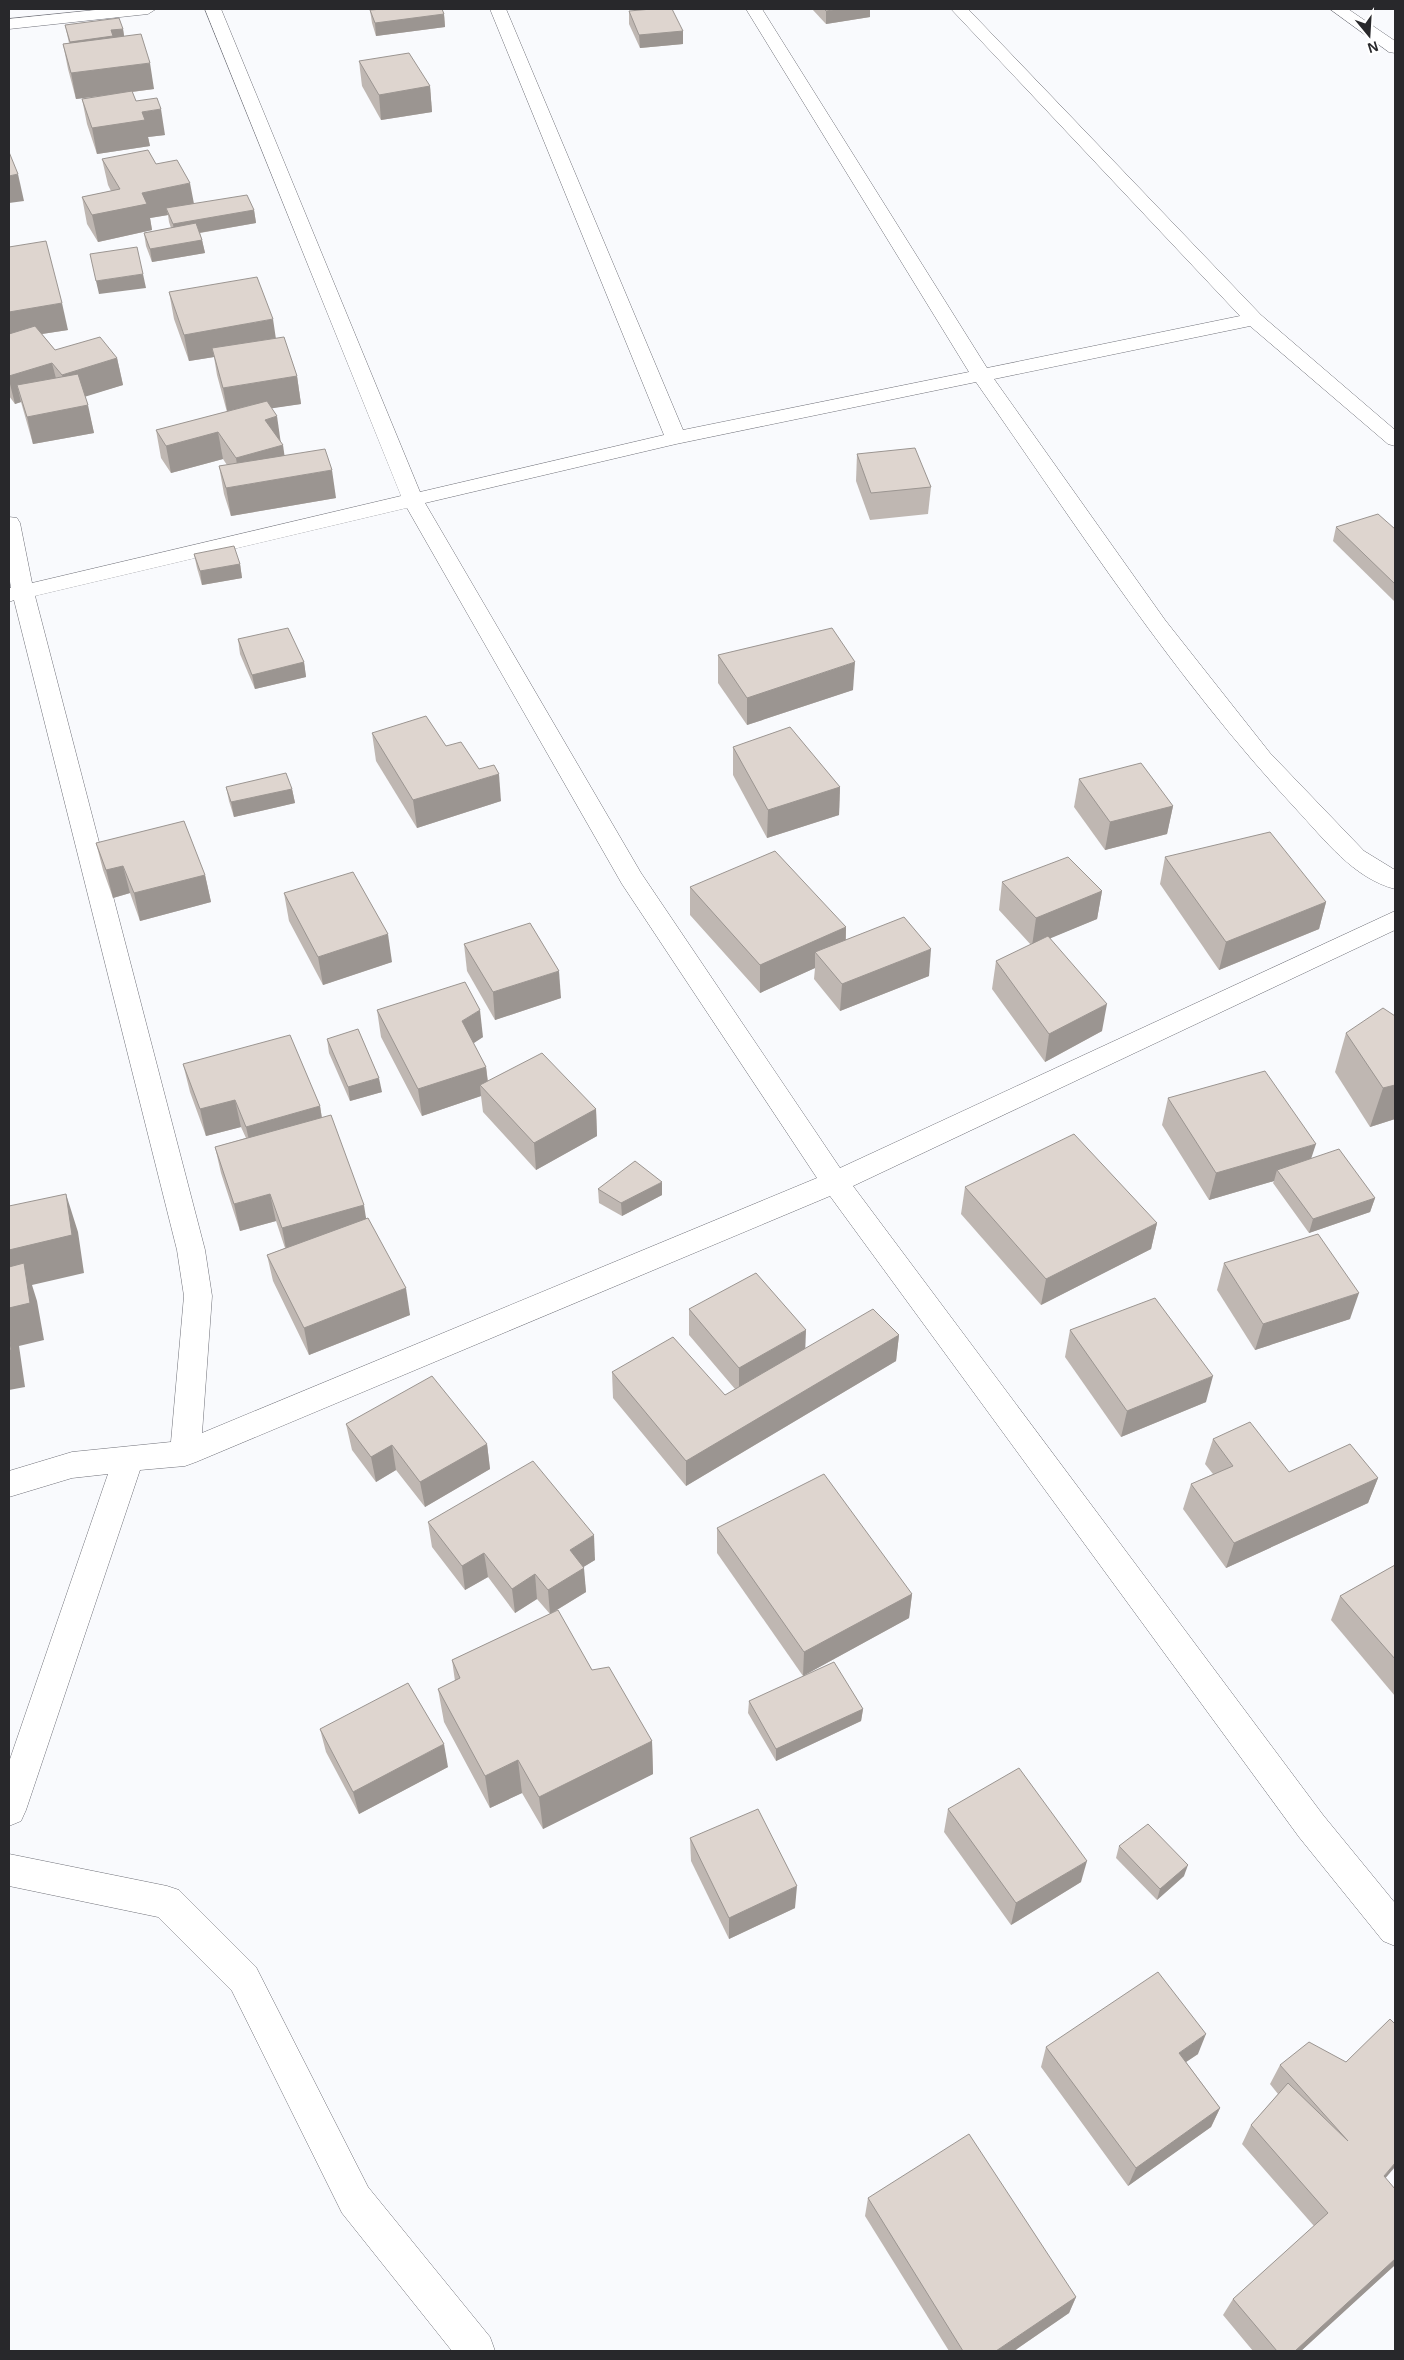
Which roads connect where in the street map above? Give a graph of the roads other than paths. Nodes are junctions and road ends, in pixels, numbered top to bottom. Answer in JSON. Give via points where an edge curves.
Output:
{"nodes":[{"id":1,"x":148,"y":9,"type":"edge"},
{"id":2,"x":213,"y":9,"type":"edge"},
{"id":3,"x":498,"y":9,"type":"edge"},
{"id":4,"x":754,"y":9,"type":"edge"},
{"id":5,"x":959,"y":9,"type":"edge"},
{"id":6,"x":1338,"y":9,"type":"edge"},
{"id":7,"x":9,"y":24,"type":"edge"},
{"id":8,"x":1395,"y":48,"type":"edge"},
{"id":9,"x":1254,"y":319,"type":"junction"},
{"id":10,"x":982,"y":376,"type":"junction"},
{"id":11,"x":1395,"y":415,"type":"edge"},
{"id":12,"x":1370,"y":419,"type":"junction"},
{"id":13,"x":676,"y":438,"type":"junction"},
{"id":14,"x":1395,"y":440,"type":"edge"},
{"id":15,"x":412,"y":499,"type":"junction"},
{"id":16,"x":9,"y":524,"type":"edge"},
{"id":17,"x":16,"y":594,"type":"edge"},
{"id":18,"x":1395,"y":881,"type":"edge"},
{"id":19,"x":1395,"y":920,"type":"edge"},
{"id":20,"x":835,"y":1182,"type":"junction"},
{"id":21,"x":185,"y":1453,"type":"junction"},
{"id":22,"x":130,"y":1458,"type":"junction"},
{"id":23,"x":9,"y":1484,"type":"edge"},
{"id":24,"x":9,"y":1810,"type":"edge"},
{"id":25,"x":9,"y":1870,"type":"edge"},
{"id":26,"x":1395,"y":1928,"type":"edge"},
{"id":27,"x":476,"y":2351,"type":"edge"}],
"edges":[{"from":1,"to":7,"type":"street"},
{"from":2,"to":15,"type":"street"},
{"from":3,"to":13,"type":"street"},
{"from":4,"to":10,"type":"street"},
{"from":5,"to":9,"type":"street"},
{"from":6,"to":8,"type":"street"},
{"from":9,"to":10,"type":"street"},
{"from":9,"to":12,"type":"street"},
{"from":10,"to":13,"type":"street"},
{"from":10,"to":18,"type":"street","via":[[1156,625],[1262,758],[1355,857]]},
{"from":11,"to":12,"type":"street"},
{"from":12,"to":14,"type":"street"},
{"from":13,"to":15,"type":"street"},
{"from":15,"to":17,"type":"street"},
{"from":15,"to":20,"type":"street","via":[[631,878]]},
{"from":16,"to":17,"type":"street"},
{"from":17,"to":21,"type":"street","via":[[191,1250],[198,1296]]},
{"from":19,"to":20,"type":"street"},
{"from":20,"to":21,"type":"street"},
{"from":20,"to":26,"type":"street","via":[[1311,1826]]},
{"from":21,"to":22,"type":"street"},
{"from":22,"to":23,"type":"street","via":[[72,1464]]},
{"from":22,"to":24,"type":"street"},
{"from":25,"to":27,"type":"street","via":[[168,1902],[244,1979],[356,2200]]}]}
